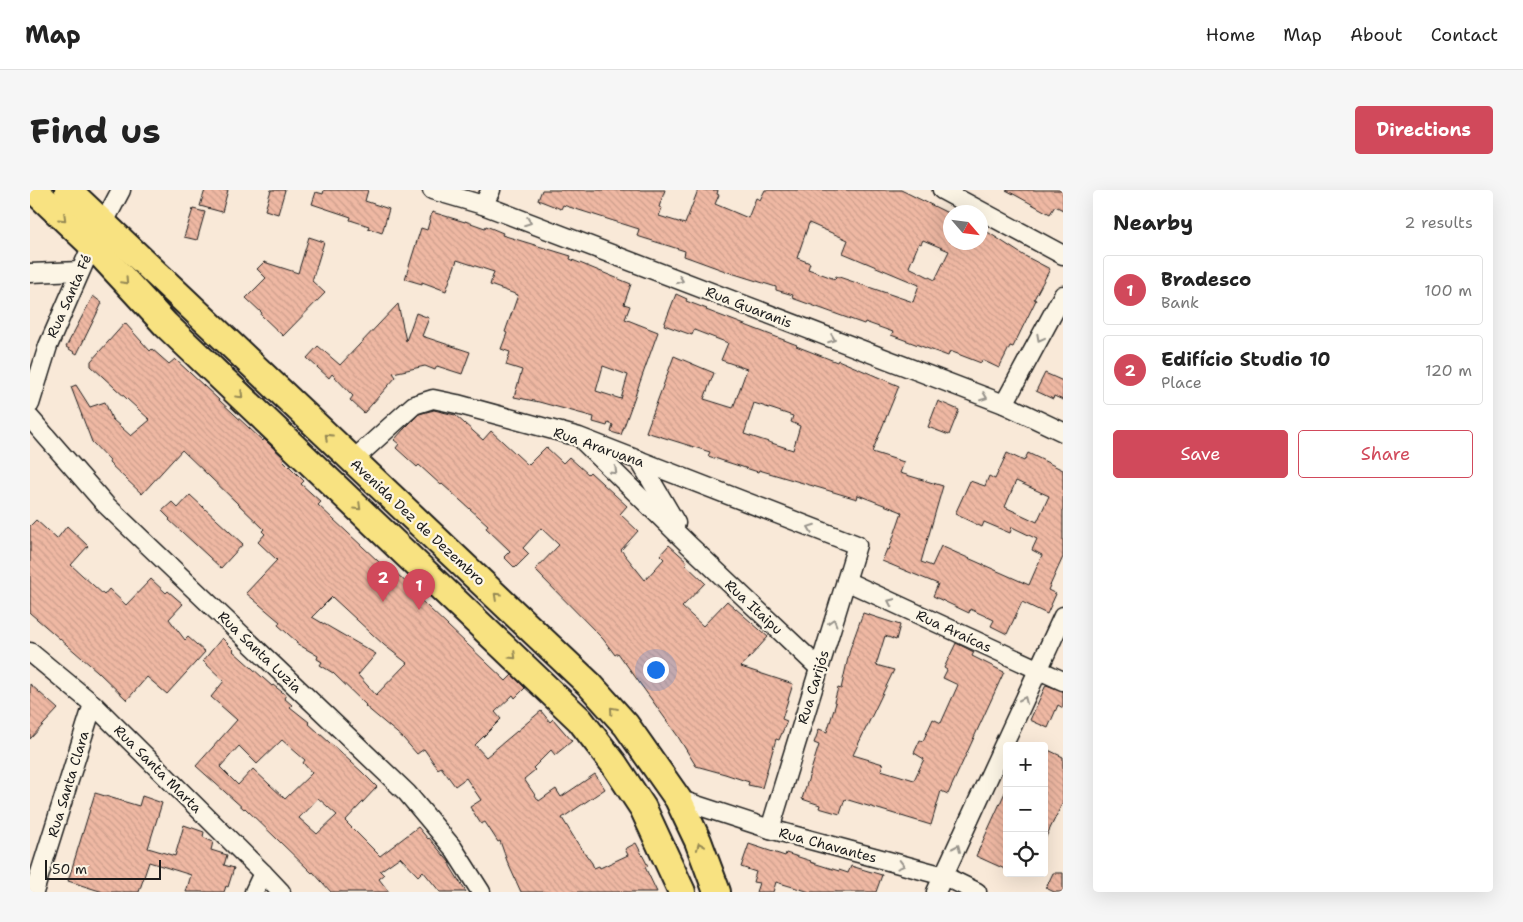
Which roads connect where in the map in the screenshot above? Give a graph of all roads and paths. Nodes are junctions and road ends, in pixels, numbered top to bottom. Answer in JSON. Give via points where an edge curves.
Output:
{"nodes":[{"id":1,"x":34,"y":190,"type":"edge"},
{"id":2,"x":68,"y":190,"type":"edge"},
{"id":3,"x":120,"y":190,"type":"edge"},
{"id":4,"x":432,"y":190,"type":"edge"},
{"id":5,"x":942,"y":190,"type":"edge"},
{"id":6,"x":487,"y":197,"type":"edge"},
{"id":7,"x":97,"y":234,"type":"junction"},
{"id":8,"x":1063,"y":255,"type":"edge"},
{"id":9,"x":80,"y":270,"type":"junction"},
{"id":10,"x":30,"y":273,"type":"edge"},
{"id":11,"x":1063,"y":295,"type":"edge"},
{"id":12,"x":30,"y":404,"type":"edge"},
{"id":13,"x":1004,"y":404,"type":"junction"},
{"id":14,"x":30,"y":418,"type":"edge"},
{"id":15,"x":1063,"y":432,"type":"edge"},
{"id":16,"x":579,"y":437,"type":"junction"},
{"id":17,"x":353,"y":460,"type":"junction"},
{"id":18,"x":639,"y":460,"type":"junction"},
{"id":19,"x":689,"y":545,"type":"junction"},
{"id":20,"x":857,"y":545,"type":"joint"},
{"id":21,"x":846,"y":581,"type":"junction"},
{"id":22,"x":1063,"y":616,"type":"edge"},
{"id":23,"x":30,"y":652,"type":"edge"},
{"id":24,"x":819,"y":668,"type":"junction"},
{"id":25,"x":1038,"y":669,"type":"junction"},
{"id":26,"x":1063,"y":681,"type":"edge"},
{"id":27,"x":93,"y":704,"type":"junction"},
{"id":28,"x":678,"y":799,"type":"junction"},
{"id":29,"x":770,"y":829,"type":"junction"},
{"id":30,"x":263,"y":873,"type":"junction"},
{"id":31,"x":940,"y":884,"type":"edge"},
{"id":32,"x":34,"y":892,"type":"edge"},
{"id":33,"x":254,"y":892,"type":"edge"},
{"id":34,"x":281,"y":892,"type":"edge"},
{"id":35,"x":481,"y":892,"type":"edge"},
{"id":36,"x":682,"y":892,"type":"edge"},
{"id":37,"x":717,"y":892,"type":"edge"},
{"id":38,"x":978,"y":892,"type":"edge"}],
"edges":[{"from":1,"to":7,"type":"highway","name":"Avenida Dez de Dezembro","one_way":true},
{"from":2,"to":7,"type":"highway","name":"Avenida Dez de Dezembro"},
{"from":3,"to":7,"type":"street","name":"Rua Santa Fé"},
{"from":4,"to":6,"type":"street","name":"Rua Guaranis"},
{"from":5,"to":8,"type":"street"},
{"from":6,"to":13,"type":"street","name":"Rua Guaranis","one_way":true},
{"from":7,"to":9,"type":"street","name":"Rua Santa Fé"},
{"from":17,"to":7,"type":"highway","name":"Avenida Dez de Dezembro","one_way":true},
{"from":7,"to":36,"type":"highway","name":"Avenida Dez de Dezembro","one_way":true,"via":[[166,325],[580,720],[643,808]]},
{"from":9,"to":10,"type":"street"},
{"from":9,"to":12,"type":"street","name":"Rua Santa Fé","via":[[48,346]]},
{"from":11,"to":13,"type":"street","one_way":true},
{"from":13,"to":15,"type":"street","name":"Rua Guaranis"},
{"from":14,"to":35,"type":"street","name":"Rua Santa Luzia","via":[[105,504],[407,792],[453,848]]},
{"from":16,"to":17,"type":"street","name":"Rua Araruana","via":[[433,400],[414,405]]},
{"from":16,"to":18,"type":"street","name":"Rua Araruana"},
{"from":16,"to":19,"type":"street","name":"Rua Itaipu","one_way":true},
{"from":28,"to":17,"type":"highway","name":"Avenida Dez de Dezembro","one_way":true,"via":[[626,725],[590,685]]},
{"from":18,"to":19,"type":"street","name":"Rua Itaipu"},
{"from":20,"to":18,"type":"street","name":"Rua Araruana","one_way":true},
{"from":19,"to":24,"type":"street","name":"Rua Itaipu"},
{"from":20,"to":21,"type":"street","name":"Rua Carijós"},
{"from":24,"to":21,"type":"street","name":"Rua Carijós","one_way":true},
{"from":25,"to":21,"type":"street","name":"Rua Araícas","one_way":true},
{"from":22,"to":25,"type":"street"},
{"from":23,"to":27,"type":"street","name":"Rua Santa Marta"},
{"from":24,"to":29,"type":"street","name":"Rua Carijós"},
{"from":25,"to":26,"type":"street","name":"Rua Araícas"},
{"from":31,"to":25,"type":"street","one_way":true},
{"from":27,"to":30,"type":"street","name":"Rua Santa Marta"},
{"from":27,"to":32,"type":"street","name":"Rua Santa Clara"},
{"from":28,"to":29,"type":"street","name":"Rua Chavantes"},
{"from":37,"to":28,"type":"highway","name":"Avenida Dez de Dezembro","one_way":true,"via":[[698,840]]},
{"from":29,"to":31,"type":"street","name":"Rua Chavantes","one_way":true},
{"from":30,"to":33,"type":"street"},
{"from":30,"to":34,"type":"street","name":"Rua Santa Marta"},
{"from":31,"to":38,"type":"street","name":"Rua Chavantes"}]}
